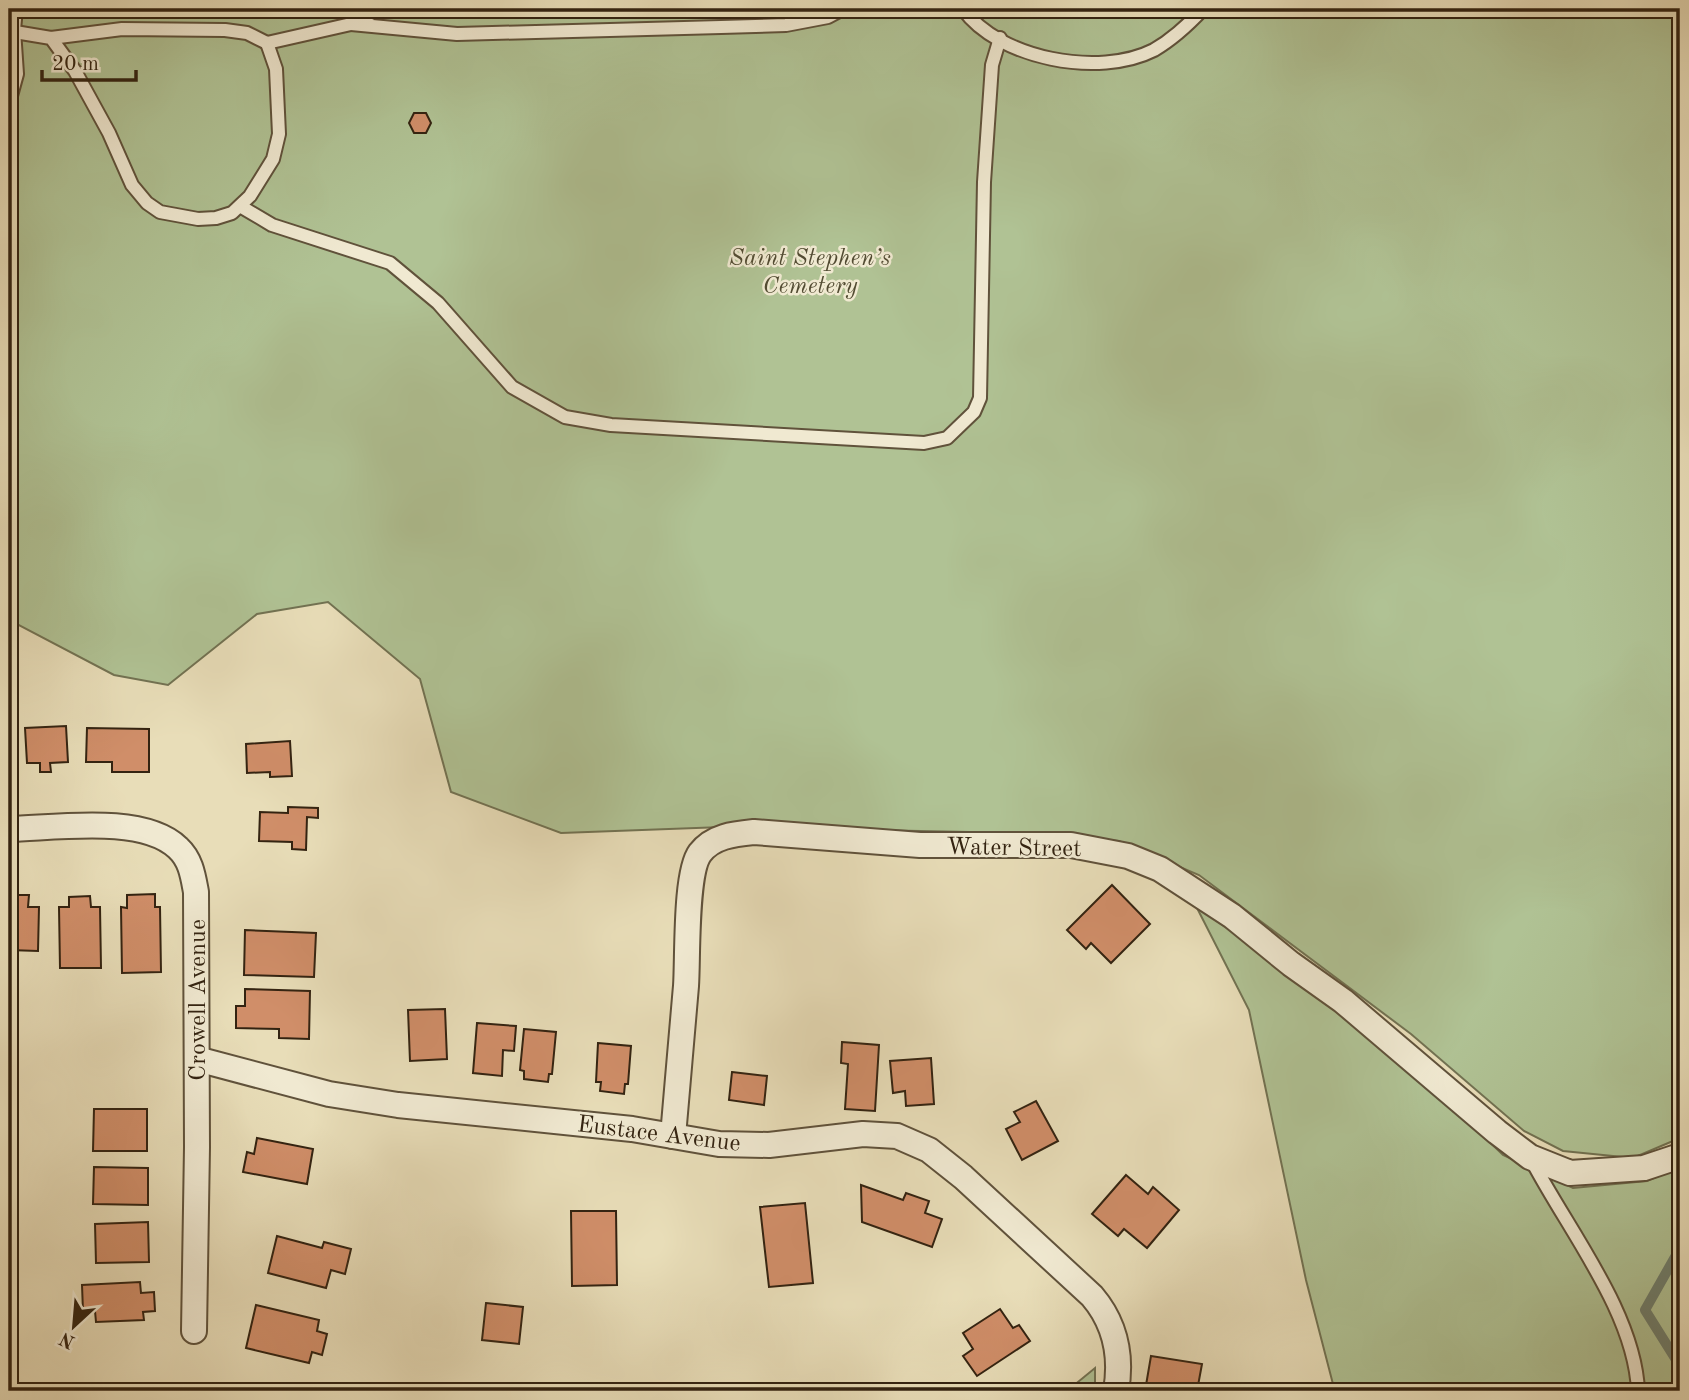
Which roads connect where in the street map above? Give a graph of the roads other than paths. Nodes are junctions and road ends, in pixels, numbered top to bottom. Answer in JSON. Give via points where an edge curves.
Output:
{"nodes":[{"id":1,"x":16,"y":9,"type":"edge"},
{"id":2,"x":381,"y":9,"type":"edge"},
{"id":3,"x":843,"y":9,"type":"edge"},
{"id":4,"x":963,"y":9,"type":"edge"},
{"id":5,"x":1203,"y":9,"type":"edge"},
{"id":6,"x":352,"y":24,"type":"junction"},
{"id":7,"x":11,"y":31,"type":"edge"},
{"id":8,"x":51,"y":38,"type":"junction"},
{"id":9,"x":1000,"y":38,"type":"junction"},
{"id":10,"x":267,"y":43,"type":"junction"},
{"id":11,"x":9,"y":103,"type":"edge"},
{"id":12,"x":240,"y":206,"type":"junction"},
{"id":13,"x":9,"y":829,"type":"edge"},
{"id":14,"x":197,"y":1059,"type":"junction"},
{"id":15,"x":673,"y":1136,"type":"junction"},
{"id":16,"x":1680,"y":1156,"type":"edge"},
{"id":17,"x":1530,"y":1157,"type":"junction"},
{"id":18,"x":194,"y":1331,"type":"dead end"},
{"id":19,"x":1116,"y":1391,"type":"edge"},
{"id":20,"x":1638,"y":1391,"type":"edge"}],
"edges":[{"from":1,"to":7,"type":"lane"},
{"from":2,"to":6,"type":"lane"},
{"from":3,"to":6,"type":"lane","via":[[828,17],[786,25],[721,27],[457,34]]},
{"from":4,"to":9,"type":"lane","via":[[972,21]]},
{"from":5,"to":9,"type":"lane","via":[[1182,32],[1124,61],[1052,60],[1016,49]]},
{"from":6,"to":10,"type":"lane"},
{"from":7,"to":8,"type":"lane"},
{"from":7,"to":11,"type":"lane","via":[[17,74]]},
{"from":8,"to":10,"type":"lane","via":[[122,29],[225,30],[247,33]]},
{"from":8,"to":12,"type":"lane","via":[[75,71],[132,185],[147,203],[160,212],[198,219],[216,218]]},
{"from":9,"to":12,"type":"lane","via":[[992,65],[984,182],[980,398],[974,412],[947,438],[924,443],[611,425],[565,417],[512,387],[438,303],[390,263],[272,225]]},
{"from":10,"to":12,"type":"lane","via":[[276,69],[279,134],[262,181]]},
{"from":13,"to":14,"type":"street","name":"Crowell Avenue","via":[[132,828],[161,836],[179,848],[191,865],[197,892]]},
{"from":14,"to":15,"type":"street","name":"Eustace Avenue","via":[[329,1094]]},
{"from":14,"to":18,"type":"street","name":"Crowell Avenue"},
{"from":15,"to":17,"type":"street","name":"Water Street","via":[[696,862],[715,841],[754,832],[920,845],[1071,845],[1128,856],[1160,869],[1232,916],[1343,1001]]},
{"from":15,"to":19,"type":"street","name":"Eustace Avenue","via":[[719,1144],[769,1145],[890,1135],[929,1150],[1105,1312],[1117,1345]]},
{"from":16,"to":17,"type":"street","name":"Water Street","via":[[1644,1168],[1570,1173]]},
{"from":17,"to":20,"type":"lane","via":[[1617,1308],[1637,1371]]}]}
